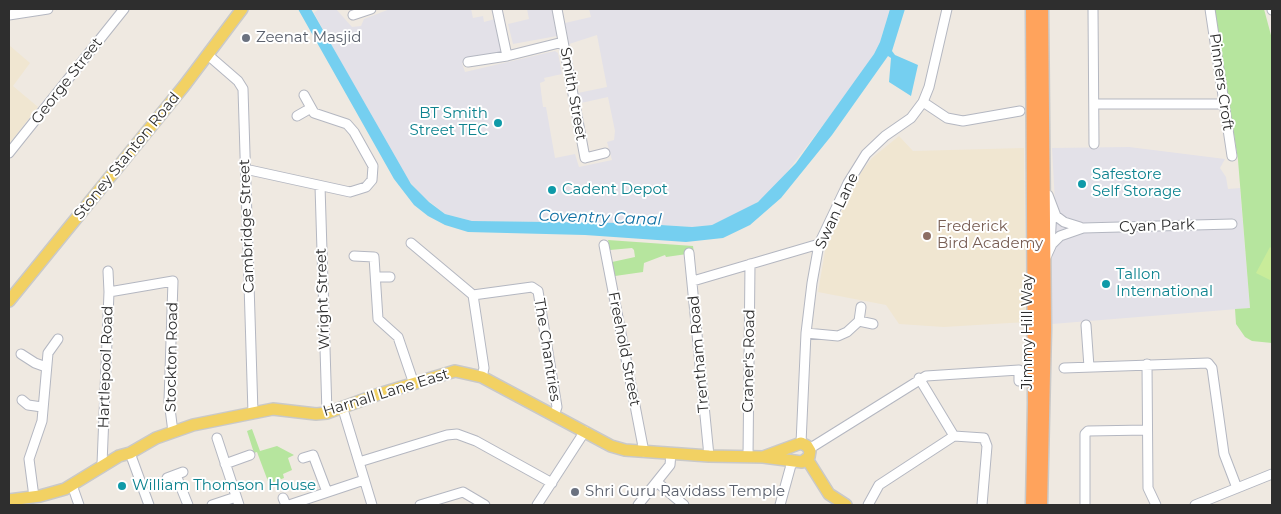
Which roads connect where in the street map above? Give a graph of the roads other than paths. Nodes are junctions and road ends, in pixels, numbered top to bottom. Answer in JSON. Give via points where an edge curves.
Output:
{"nodes":[{"id":1,"x":48,"y":9,"type":"edge"},
{"id":2,"x":124,"y":9,"type":"edge"},
{"id":3,"x":242,"y":9,"type":"edge"},
{"id":4,"x":371,"y":9,"type":"edge"},
{"id":5,"x":497,"y":9,"type":"edge"},
{"id":6,"x":558,"y":9,"type":"edge"},
{"id":7,"x":947,"y":9,"type":"edge"},
{"id":8,"x":1032,"y":9,"type":"edge"},
{"id":9,"x":1042,"y":9,"type":"edge"},
{"id":10,"x":1093,"y":9,"type":"edge"},
{"id":11,"x":1210,"y":9,"type":"edge"},
{"id":12,"x":9,"y":15,"type":"edge"},
{"id":13,"x":353,"y":15,"type":"dead end"},
{"id":14,"x":563,"y":42,"type":"junction"},
{"id":15,"x":208,"y":55,"type":"junction"},
{"id":16,"x":506,"y":56,"type":"junction"},
{"id":17,"x":468,"y":62,"type":"dead end"},
{"id":18,"x":304,"y":95,"type":"dead end"},
{"id":19,"x":923,"y":102,"type":"junction"},
{"id":20,"x":1094,"y":104,"type":"junction"},
{"id":21,"x":1225,"y":104,"type":"junction"},
{"id":22,"x":311,"y":108,"type":"junction"},
{"id":23,"x":1020,"y":111,"type":"dead end"},
{"id":24,"x":298,"y":116,"type":"dead end"},
{"id":25,"x":1094,"y":144,"type":"dead end"},
{"id":26,"x":9,"y":153,"type":"edge"},
{"id":27,"x":605,"y":153,"type":"dead end"},
{"id":28,"x":1232,"y":156,"type":"dead end"},
{"id":29,"x":245,"y":170,"type":"junction"},
{"id":30,"x":1043,"y":172,"type":"junction"},
{"id":31,"x":320,"y":186,"type":"junction"},
{"id":32,"x":1052,"y":208,"type":"junction"},
{"id":33,"x":1232,"y":224,"type":"dead end"},
{"id":34,"x":1083,"y":228,"type":"junction"},
{"id":35,"x":411,"y":243,"type":"dead end"},
{"id":36,"x":820,"y":244,"type":"junction"},
{"id":37,"x":604,"y":245,"type":"dead end"},
{"id":38,"x":688,"y":253,"type":"dead end"},
{"id":39,"x":1047,"y":254,"type":"junction"},
{"id":40,"x":354,"y":256,"type":"dead end"},
{"id":41,"x":750,"y":264,"type":"junction"},
{"id":42,"x":108,"y":271,"type":"dead end"},
{"id":43,"x":376,"y":277,"type":"junction"},
{"id":44,"x":390,"y":277,"type":"dead end"},
{"id":45,"x":693,"y":282,"type":"junction"},
{"id":46,"x":109,"y":292,"type":"junction"},
{"id":47,"x":11,"y":294,"type":"edge"},
{"id":48,"x":473,"y":295,"type":"junction"},
{"id":49,"x":861,"y":307,"type":"dead end"},
{"id":50,"x":859,"y":321,"type":"junction"},
{"id":51,"x":873,"y":324,"type":"dead end"},
{"id":52,"x":1086,"y":325,"type":"dead end"},
{"id":53,"x":806,"y":333,"type":"junction"},
{"id":54,"x":58,"y":339,"type":"dead end"},
{"id":55,"x":21,"y":354,"type":"dead end"},
{"id":56,"x":1147,"y":364,"type":"junction"},
{"id":57,"x":46,"y":367,"type":"junction"},
{"id":58,"x":1090,"y":367,"type":"junction"},
{"id":59,"x":1064,"y":368,"type":"dead end"},
{"id":60,"x":482,"y":377,"type":"junction"},
{"id":61,"x":920,"y":378,"type":"junction"},
{"id":62,"x":1019,"y":381,"type":"dead end"},
{"id":63,"x":414,"y":384,"type":"junction"},
{"id":64,"x":22,"y":400,"type":"dead end"},
{"id":65,"x":342,"y":406,"type":"junction"},
{"id":66,"x":42,"y":407,"type":"junction"},
{"id":67,"x":327,"y":412,"type":"junction"},
{"id":68,"x":253,"y":413,"type":"junction"},
{"id":69,"x":554,"y":415,"type":"junction"},
{"id":70,"x":1147,"y":430,"type":"junction"},
{"id":71,"x":585,"y":431,"type":"junction"},
{"id":72,"x":174,"y":432,"type":"junction"},
{"id":73,"x":954,"y":436,"type":"junction"},
{"id":74,"x":216,"y":438,"type":"dead end"},
{"id":75,"x":644,"y":452,"type":"junction"},
{"id":76,"x":130,"y":453,"type":"junction"},
{"id":77,"x":671,"y":453,"type":"junction"},
{"id":78,"x":800,"y":453,"type":"junction"},
{"id":79,"x":250,"y":455,"type":"dead end"},
{"id":80,"x":709,"y":456,"type":"junction"},
{"id":81,"x":748,"y":457,"type":"junction"},
{"id":82,"x":303,"y":458,"type":"dead end"},
{"id":83,"x":359,"y":462,"type":"junction"},
{"id":84,"x":102,"y":464,"type":"junction"},
{"id":85,"x":225,"y":464,"type":"junction"},
{"id":86,"x":1272,"y":474,"type":"edge"},
{"id":87,"x":167,"y":478,"type":"dead end"},
{"id":88,"x":364,"y":480,"type":"junction"},
{"id":89,"x":552,"y":482,"type":"junction"},
{"id":90,"x":658,"y":483,"type":"junction"},
{"id":91,"x":72,"y":486,"type":"junction"},
{"id":92,"x":1237,"y":488,"type":"junction"},
{"id":93,"x":327,"y":492,"type":"junction"},
{"id":94,"x":34,"y":497,"type":"junction"},
{"id":95,"x":9,"y":500,"type":"edge"},
{"id":96,"x":238,"y":501,"type":"edge"},
{"id":97,"x":286,"y":503,"type":"edge"},
{"id":98,"x":79,"y":505,"type":"edge"},
{"id":99,"x":148,"y":505,"type":"edge"},
{"id":100,"x":188,"y":505,"type":"edge"},
{"id":101,"x":212,"y":505,"type":"edge"},
{"id":102,"x":372,"y":505,"type":"edge"},
{"id":103,"x":420,"y":505,"type":"edge"},
{"id":104,"x":485,"y":505,"type":"edge"},
{"id":105,"x":537,"y":505,"type":"edge"},
{"id":106,"x":638,"y":505,"type":"edge"},
{"id":107,"x":684,"y":505,"type":"edge"},
{"id":108,"x":780,"y":505,"type":"edge"},
{"id":109,"x":846,"y":505,"type":"edge"},
{"id":110,"x":868,"y":505,"type":"edge"},
{"id":111,"x":982,"y":505,"type":"edge"},
{"id":112,"x":1032,"y":505,"type":"edge"},
{"id":113,"x":1042,"y":505,"type":"edge"},
{"id":114,"x":1085,"y":505,"type":"edge"},
{"id":115,"x":1156,"y":505,"type":"edge"},
{"id":116,"x":1195,"y":505,"type":"edge"}],
"edges":[{"from":1,"to":12,"type":"street"},
{"from":2,"to":26,"type":"street","name":"George Street"},
{"from":3,"to":15,"type":"main road","name":"Stoney Stanton Road"},
{"from":4,"to":13,"type":"street"},
{"from":5,"to":16,"type":"street"},
{"from":6,"to":14,"type":"street","name":"Smith Street"},
{"from":7,"to":19,"type":"street","name":"Swan Lane"},
{"from":8,"to":112,"type":"highway","name":"Jimmy Hill Way"},
{"from":9,"to":30,"type":"highway","name":"Jimmy Hill Way"},
{"from":10,"to":20,"type":"street"},
{"from":11,"to":21,"type":"street","name":"Pinners Croft"},
{"from":14,"to":16,"type":"street"},
{"from":14,"to":27,"type":"street","name":"Smith Street","via":[[584,158]]},
{"from":15,"to":29,"type":"street","name":"Cambridge Street","via":[[238,80],[243,89]]},
{"from":15,"to":47,"type":"main road","name":"Stoney Stanton Road"},
{"from":16,"to":17,"type":"street"},
{"from":18,"to":22,"type":"street"},
{"from":19,"to":23,"type":"street","via":[[938,114],[963,121]]},
{"from":19,"to":36,"type":"street","name":"Swan Lane","via":[[911,118],[866,154],[848,183]]},
{"from":20,"to":21,"type":"street"},
{"from":20,"to":25,"type":"street"},
{"from":21,"to":28,"type":"street","name":"Pinners Croft"},
{"from":22,"to":24,"type":"street"},
{"from":22,"to":31,"type":"street","via":[[314,113],[350,127],[373,166],[372,180],[359,191]]},
{"from":29,"to":31,"type":"street"},
{"from":29,"to":68,"type":"street","name":"Cambridge Street"},
{"from":30,"to":32,"type":"street"},
{"from":30,"to":39,"type":"highway","name":"Jimmy Hill Way"},
{"from":31,"to":67,"type":"street","name":"Wright Street"},
{"from":32,"to":34,"type":"street","name":"Cyan Park","via":[[1064,222]]},
{"from":32,"to":39,"type":"street","via":[[1052,237]]},
{"from":33,"to":34,"type":"street","name":"Cyan Park"},
{"from":34,"to":39,"type":"street","name":"Cyan Park","via":[[1065,233]]},
{"from":35,"to":48,"type":"street"},
{"from":36,"to":41,"type":"street"},
{"from":36,"to":53,"type":"street","name":"Swan Lane"},
{"from":37,"to":75,"type":"street","name":"Freehold Street"},
{"from":38,"to":45,"type":"street","name":"Trentham Road"},
{"from":39,"to":113,"type":"highway","name":"Jimmy Hill Way"},
{"from":40,"to":43,"type":"street","via":[[374,257]]},
{"from":41,"to":45,"type":"street"},
{"from":41,"to":81,"type":"street","name":"Craner's Road"},
{"from":42,"to":46,"type":"street","name":"Hartlepool Road"},
{"from":43,"to":44,"type":"street"},
{"from":43,"to":63,"type":"street","via":[[378,319],[398,337]]},
{"from":45,"to":80,"type":"street","name":"Trentham Road"},
{"from":46,"to":72,"type":"street","name":"Stockton Road","via":[[173,282],[169,401]]},
{"from":46,"to":84,"type":"street","name":"Hartlepool Road"},
{"from":48,"to":60,"type":"street","via":[[484,368]]},
{"from":48,"to":69,"type":"street","name":"The Chantries","via":[[532,287],[538,291],[557,407]]},
{"from":49,"to":50,"type":"street"},
{"from":50,"to":51,"type":"street"},
{"from":50,"to":53,"type":"street","via":[[854,328],[838,336]]},
{"from":52,"to":58,"type":"street"},
{"from":53,"to":78,"type":"street","name":"Swan Lane"},
{"from":54,"to":57,"type":"street","via":[[48,352]]},
{"from":55,"to":57,"type":"street"},
{"from":56,"to":58,"type":"street"},
{"from":56,"to":70,"type":"street"},
{"from":56,"to":92,"type":"street","via":[[1208,363],[1212,368],[1224,454]]},
{"from":57,"to":66,"type":"street"},
{"from":58,"to":59,"type":"street"},
{"from":60,"to":63,"type":"main road","name":"Harnall Lane East","via":[[455,371]]},
{"from":60,"to":69,"type":"main road","name":"Harnall Lane East"},
{"from":61,"to":62,"type":"street","via":[[1019,370]]},
{"from":61,"to":73,"type":"street"},
{"from":61,"to":78,"type":"street"},
{"from":63,"to":65,"type":"main road","name":"Harnall Lane East"},
{"from":64,"to":66,"type":"street","via":[[28,405]]},
{"from":65,"to":67,"type":"main road","name":"Harnall Lane East"},
{"from":65,"to":83,"type":"street"},
{"from":66,"to":94,"type":"street","via":[[42,421],[29,459]]},
{"from":67,"to":68,"type":"main road","name":"Harnall Lane East","via":[[316,414],[273,409]]},
{"from":68,"to":72,"type":"main road","name":"Harnall Lane East"},
{"from":69,"to":71,"type":"main road","name":"Harnall Lane East"},
{"from":70,"to":114,"type":"street","via":[[1088,431],[1085,434]]},
{"from":70,"to":115,"type":"street","via":[[1148,488]]},
{"from":71,"to":75,"type":"main road","name":"Harnall Lane East","via":[[611,446]]},
{"from":71,"to":89,"type":"street"},
{"from":72,"to":76,"type":"main road","name":"Harnall Lane East"},
{"from":73,"to":110,"type":"street","via":[[879,485]]},
{"from":73,"to":111,"type":"street","via":[[984,438],[987,446]]},
{"from":74,"to":85,"type":"street"},
{"from":75,"to":77,"type":"main road","name":"Harnall Lane East"},
{"from":76,"to":84,"type":"main road","name":"Harnall Lane East"},
{"from":76,"to":99,"type":"street"},
{"from":77,"to":80,"type":"main road","name":"Harnall Lane East"},
{"from":77,"to":90,"type":"street","via":[[670,465]]},
{"from":78,"to":81,"type":"main road","name":"Harnall Lane East"},
{"from":78,"to":108,"type":"street","via":[[791,465]]},
{"from":78,"to":109,"type":"main road","via":[[829,494]]},
{"from":79,"to":85,"type":"street"},
{"from":80,"to":81,"type":"main road","name":"Harnall Lane East"},
{"from":82,"to":93,"type":"street","via":[[313,454]]},
{"from":83,"to":88,"type":"street"},
{"from":83,"to":89,"type":"street","via":[[457,434]]},
{"from":84,"to":91,"type":"main road","name":"Harnall Lane East"},
{"from":85,"to":96,"type":"street"},
{"from":86,"to":92,"type":"street"},
{"from":87,"to":100,"type":"street","via":[[180,473]]},
{"from":88,"to":93,"type":"street"},
{"from":88,"to":102,"type":"street"},
{"from":89,"to":105,"type":"street"},
{"from":90,"to":106,"type":"street"},
{"from":90,"to":107,"type":"street"},
{"from":91,"to":94,"type":"main road","name":"Harnall Lane East"},
{"from":91,"to":98,"type":"street"},
{"from":92,"to":116,"type":"street"},
{"from":93,"to":97,"type":"street"},
{"from":94,"to":95,"type":"main road","name":"Harnall Lane East"},
{"from":96,"to":101,"type":"street"},
{"from":103,"to":104,"type":"street","via":[[463,492]]}]}
